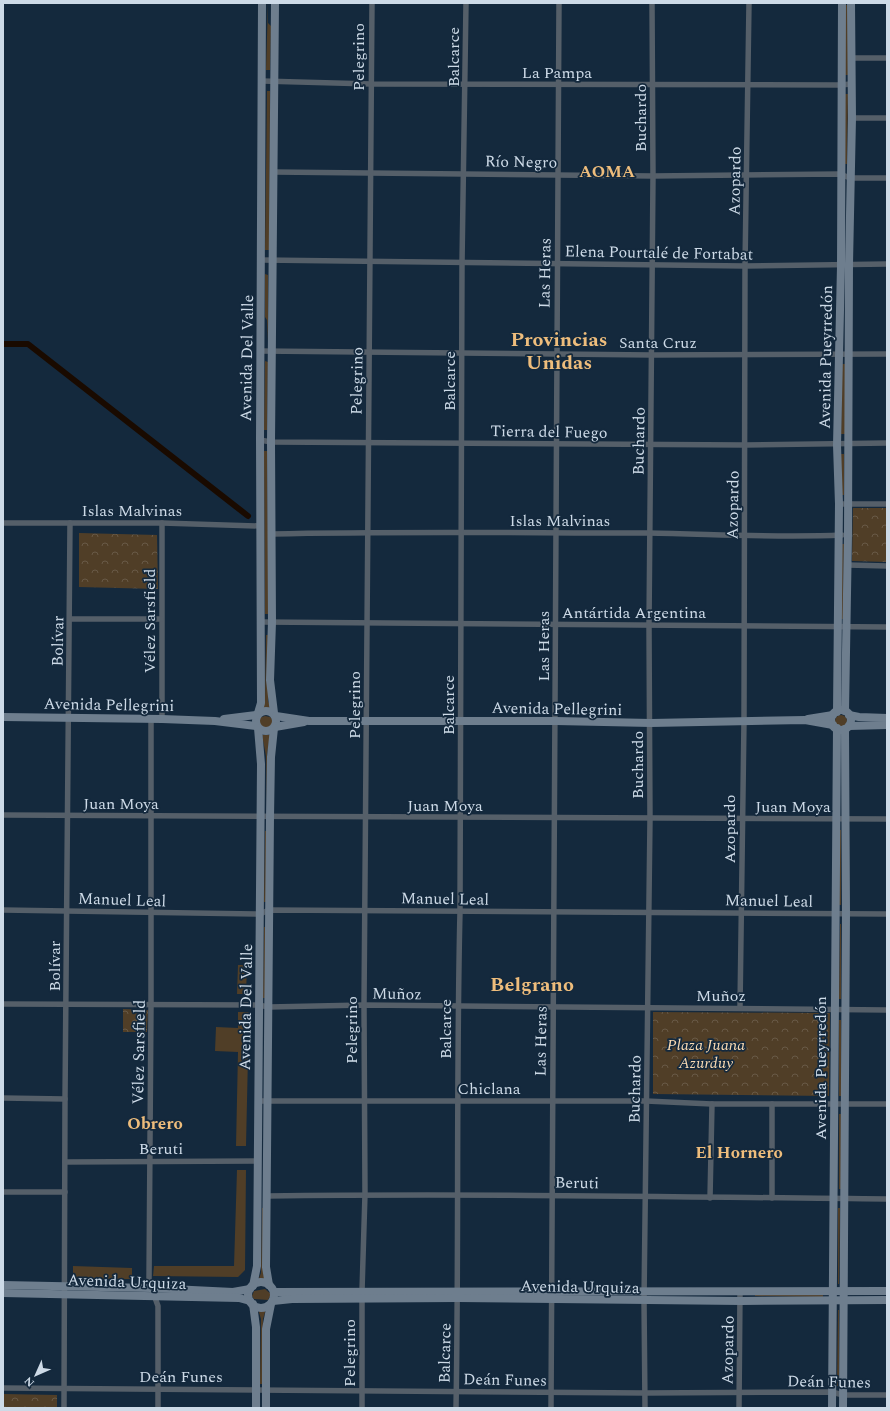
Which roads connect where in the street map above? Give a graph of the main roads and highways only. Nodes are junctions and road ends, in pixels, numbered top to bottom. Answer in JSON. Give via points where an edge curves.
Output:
{"nodes":[{"id":1,"x":262,"y":3,"type":"edge"},
{"id":2,"x":275,"y":3,"type":"edge"},
{"id":3,"x":842,"y":3,"type":"edge"},
{"id":4,"x":851,"y":3,"type":"edge"},
{"id":5,"x":841,"y":220,"type":"junction"},
{"id":6,"x":851,"y":220,"type":"junction"},
{"id":7,"x":845,"y":265,"type":"junction"},
{"id":8,"x":844,"y":504,"type":"junction"},
{"id":9,"x":842,"y":678,"type":"junction"},
{"id":10,"x":841,"y":713,"type":"junction"},
{"id":11,"x":257,"y":714,"type":"junction"},
{"id":12,"x":275,"y":714,"type":"junction"},
{"id":13,"x":3,"y":717,"type":"edge"},
{"id":14,"x":887,"y":718,"type":"edge"},
{"id":15,"x":215,"y":720,"type":"junction"},
{"id":16,"x":805,"y":720,"type":"junction"},
{"id":17,"x":309,"y":721,"type":"junction"},
{"id":18,"x":887,"y":725,"type":"edge"},
{"id":19,"x":257,"y":727,"type":"junction"},
{"id":20,"x":841,"y":727,"type":"junction"},
{"id":21,"x":274,"y":728,"type":"junction"},
{"id":22,"x":3,"y":1285,"type":"edge"},
{"id":23,"x":251,"y":1288,"type":"junction"},
{"id":24,"x":271,"y":1288,"type":"junction"},
{"id":25,"x":65,"y":1289,"type":"junction"},
{"id":26,"x":887,"y":1291,"type":"edge"},
{"id":27,"x":3,"y":1293,"type":"edge"},
{"id":28,"x":458,"y":1294,"type":"junction"},
{"id":29,"x":362,"y":1295,"type":"junction"},
{"id":30,"x":832,"y":1295,"type":"junction"},
{"id":31,"x":844,"y":1296,"type":"junction"},
{"id":32,"x":887,"y":1300,"type":"edge"},
{"id":33,"x":272,"y":1302,"type":"junction"},
{"id":34,"x":252,"y":1303,"type":"junction"},
{"id":35,"x":256,"y":1408,"type":"edge"},
{"id":36,"x":266,"y":1408,"type":"edge"},
{"id":37,"x":832,"y":1408,"type":"edge"},
{"id":38,"x":843,"y":1408,"type":"edge"}],
"edges":[{"from":1,"to":11,"type":"main road","name":"Avenida Del Valle","via":[[262,622],[261,703]]},
{"from":2,"to":12,"type":"main road","name":"Avenida Del Valle","via":[[270,680]]},
{"from":3,"to":5,"type":"main road","name":"Avenida Pueyrredón"},
{"from":4,"to":6,"type":"main road","name":"Avenida Pueyrredón"},
{"from":5,"to":6,"type":"main road"},
{"from":5,"to":7,"type":"main road","name":"Avenida Pueyrredón"},
{"from":6,"to":7,"type":"main road","name":"Avenida Pueyrredón"},
{"from":7,"to":8,"type":"main road","name":"Avenida Pueyrredón","via":[[848,355]]},
{"from":7,"to":8,"type":"main road","name":"Avenida Pueyrredón","via":[[839,354],[837,445]]},
{"from":8,"to":9,"type":"main road","name":"Avenida Pueyrredón","via":[[848,565],[847,625]]},
{"from":8,"to":9,"type":"main road","name":"Avenida Pueyrredón","via":[[839,536],[838,625]]},
{"from":9,"to":10,"type":"main road","name":"Avenida Pueyrredón"},
{"from":10,"to":14,"type":"main road","name":"Avenida Pellegrini","via":[[859,717]]},
{"from":10,"to":16,"type":"main road","name":"Avenida Pellegrini"},
{"from":10,"to":20,"type":"main road","via":[[832,720]]},
{"from":10,"to":20,"type":"main road","via":[[851,721]]},
{"from":11,"to":12,"type":"main road"},
{"from":11,"to":15,"type":"main road","name":"Avenida Pellegrini"},
{"from":11,"to":19,"type":"main road"},
{"from":12,"to":17,"type":"main road","name":"Avenida Pellegrini"},
{"from":12,"to":21,"type":"main road","via":[[277,721]]},
{"from":13,"to":15,"type":"main road","name":"Avenida Pellegrini"},
{"from":15,"to":19,"type":"main road","name":"Avenida Pellegrini"},
{"from":16,"to":17,"type":"main road","name":"Avenida Pellegrini","via":[[650,723]]},
{"from":16,"to":20,"type":"main road","name":"Avenida Pellegrini"},
{"from":17,"to":21,"type":"main road","name":"Avenida Pellegrini"},
{"from":18,"to":20,"type":"main road","name":"Avenida Pellegrini"},
{"from":19,"to":21,"type":"main road","via":[[265,730]]},
{"from":19,"to":23,"type":"main road","name":"Avenida Del Valle","via":[[261,764],[257,1266]]},
{"from":20,"to":30,"type":"main road","name":"Avenida Pueyrredón","via":[[835,818]]},
{"from":20,"to":31,"type":"main road","name":"Avenida Pueyrredón","via":[[846,913]]},
{"from":21,"to":24,"type":"main road","name":"Avenida Del Valle","via":[[270,817],[266,1267]]},
{"from":22,"to":25,"type":"main road","name":"Avenida Urquiza"},
{"from":23,"to":24,"type":"main road","via":[[260,1282]]},
{"from":23,"to":25,"type":"main road","name":"Avenida Urquiza","via":[[233,1292],[151,1288]]},
{"from":23,"to":34,"type":"main road"},
{"from":24,"to":29,"type":"main road"},
{"from":24,"to":33,"type":"main road"},
{"from":25,"to":27,"type":"main road","name":"Avenida Urquiza"},
{"from":25,"to":34,"type":"main road","name":"Avenida Urquiza","via":[[156,1297],[239,1298]]},
{"from":26,"to":31,"type":"main road","name":"Avenida Urquiza"},
{"from":28,"to":29,"type":"main road","name":"Avenida Urquiza"},
{"from":28,"to":30,"type":"main road","via":[[644,1291]]},
{"from":28,"to":30,"type":"main road","name":"Avenida Urquiza","via":[[551,1300],[741,1302]]},
{"from":29,"to":33,"type":"main road","name":"Avenida Urquiza"},
{"from":30,"to":31,"type":"main road","name":"Avenida Urquiza"},
{"from":30,"to":37,"type":"main road","name":"Avenida Pueyrredón"},
{"from":31,"to":32,"type":"main road","name":"Avenida Urquiza"},
{"from":31,"to":38,"type":"main road","name":"Avenida Pueyrredón"},
{"from":33,"to":34,"type":"main road","via":[[260,1308]]},
{"from":33,"to":36,"type":"main road","via":[[266,1329]]},
{"from":34,"to":35,"type":"main road","via":[[256,1327]]}]}
